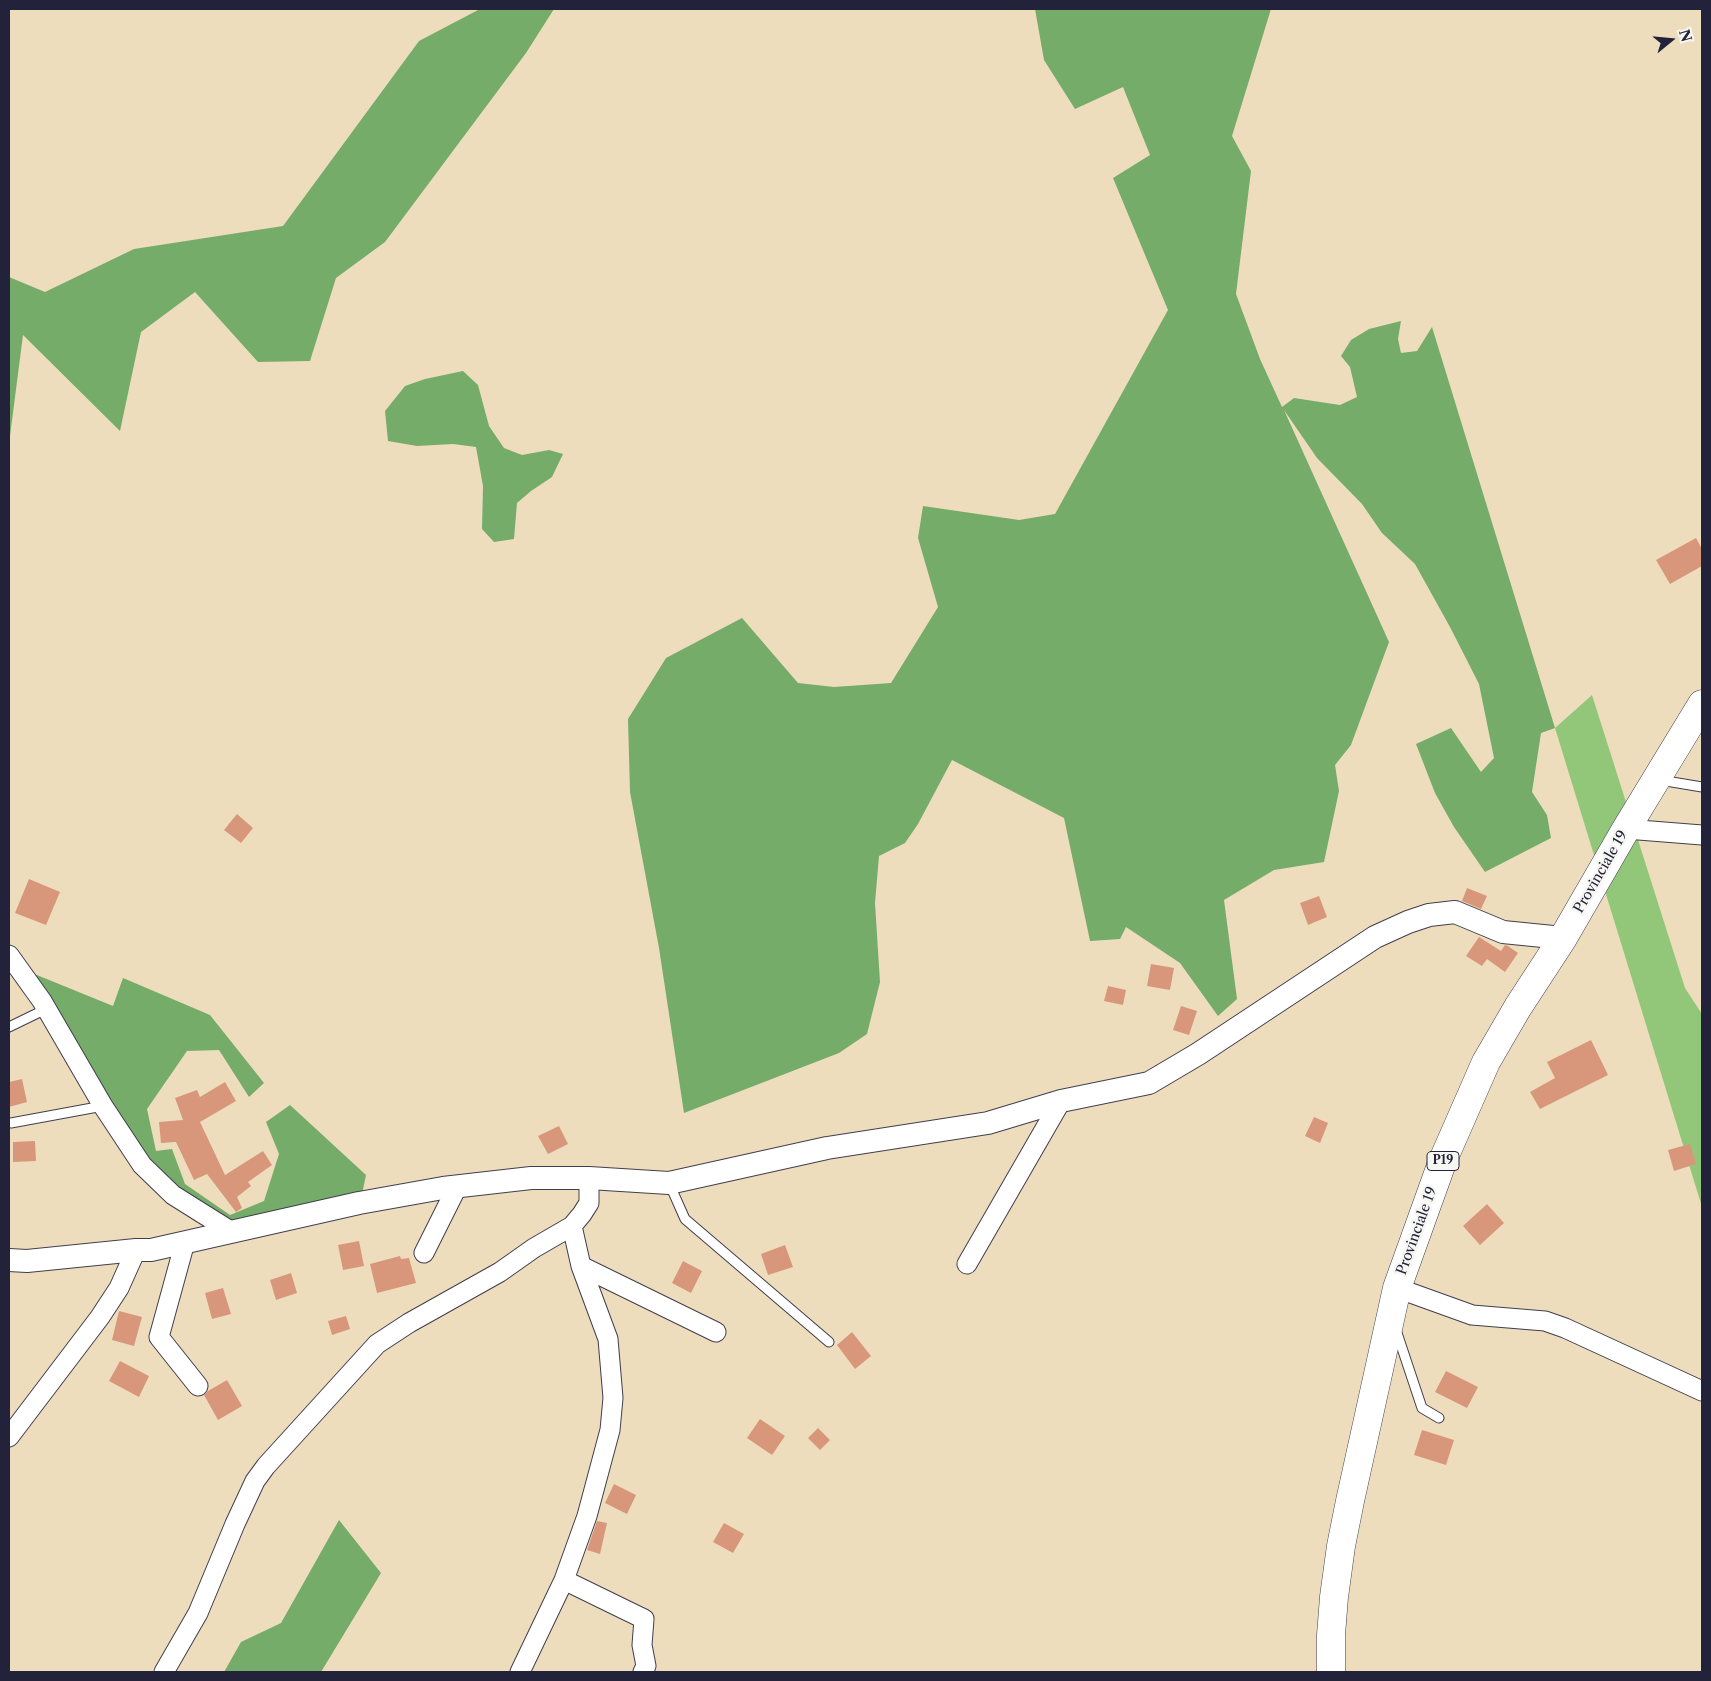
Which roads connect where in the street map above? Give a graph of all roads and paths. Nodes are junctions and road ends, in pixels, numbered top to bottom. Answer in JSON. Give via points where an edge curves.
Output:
{"nodes":[{"id":1,"x":1700,"y":710,"type":"edge"},
{"id":2,"x":1656,"y":780,"type":"junction"},
{"id":3,"x":1702,"y":787,"type":"edge"},
{"id":4,"x":1626,"y":829,"type":"junction"},
{"id":5,"x":1702,"y":835,"type":"edge"},
{"id":6,"x":1563,"y":938,"type":"junction"},
{"id":7,"x":9,"y":955,"type":"edge"},
{"id":8,"x":46,"y":1009,"type":"junction"},
{"id":9,"x":9,"y":1027,"type":"edge"},
{"id":10,"x":1061,"y":1101,"type":"junction"},
{"id":11,"x":103,"y":1106,"type":"junction"},
{"id":12,"x":11,"y":1123,"type":"dead end"},
{"id":13,"x":589,"y":1178,"type":"junction"},
{"id":14,"x":669,"y":1183,"type":"junction"},
{"id":15,"x":457,"y":1187,"type":"junction"},
{"id":16,"x":572,"y":1226,"type":"junction"},
{"id":17,"x":232,"y":1232,"type":"junction"},
{"id":18,"x":185,"y":1242,"type":"junction"},
{"id":19,"x":136,"y":1250,"type":"junction"},
{"id":20,"x":424,"y":1253,"type":"dead end"},
{"id":21,"x":9,"y":1260,"type":"edge"},
{"id":22,"x":966,"y":1264,"type":"dead end"},
{"id":23,"x":582,"y":1266,"type":"junction"},
{"id":24,"x":1397,"y":1288,"type":"junction"},
{"id":25,"x":716,"y":1332,"type":"dead end"},
{"id":26,"x":829,"y":1342,"type":"dead end"},
{"id":27,"x":198,"y":1386,"type":"dead end"},
{"id":28,"x":1702,"y":1391,"type":"edge"},
{"id":29,"x":1439,"y":1418,"type":"dead end"},
{"id":30,"x":9,"y":1437,"type":"edge"},
{"id":31,"x":564,"y":1580,"type":"junction"},
{"id":32,"x":164,"y":1672,"type":"edge"},
{"id":33,"x":520,"y":1672,"type":"edge"},
{"id":34,"x":644,"y":1672,"type":"edge"},
{"id":35,"x":1331,"y":1672,"type":"edge"}],
"edges":[{"from":1,"to":2,"type":"main road","name":"Provinciale 19","number":"P19"},
{"from":2,"to":3,"type":"lane"},
{"from":2,"to":4,"type":"main road","name":"Provinciale 19","number":"P19"},
{"from":4,"to":5,"type":"street"},
{"from":4,"to":6,"type":"main road","name":"Provinciale 19","number":"P19"},
{"from":6,"to":10,"type":"street","via":[[1503,932],[1455,912],[1429,915],[1374,937],[1149,1083]]},
{"from":6,"to":24,"type":"main road","name":"Provinciale 19","number":"P19","via":[[1486,1062],[1443,1160]]},
{"from":7,"to":8,"type":"street"},
{"from":8,"to":9,"type":"lane"},
{"from":8,"to":11,"type":"street"},
{"from":10,"to":14,"type":"street","via":[[988,1123],[827,1148]]},
{"from":10,"to":22,"type":"street"},
{"from":11,"to":12,"type":"lane"},
{"from":11,"to":17,"type":"street","via":[[148,1171],[173,1195]]},
{"from":13,"to":14,"type":"street"},
{"from":13,"to":15,"type":"street","via":[[531,1178]]},
{"from":13,"to":16,"type":"street","via":[[589,1203]]},
{"from":14,"to":26,"type":"lane","via":[[685,1219]]},
{"from":15,"to":17,"type":"street","via":[[359,1203]]},
{"from":15,"to":20,"type":"street"},
{"from":16,"to":23,"type":"street"},
{"from":16,"to":32,"type":"street","via":[[500,1272],[388,1335],[356,1365],[255,1481],[198,1613]]},
{"from":17,"to":18,"type":"street"},
{"from":18,"to":19,"type":"street"},
{"from":18,"to":27,"type":"street","via":[[159,1337]]},
{"from":19,"to":21,"type":"street"},
{"from":19,"to":30,"type":"street","via":[[119,1288],[100,1317]]},
{"from":23,"to":25,"type":"street"},
{"from":23,"to":31,"type":"street","via":[[608,1340],[613,1398],[602,1464]]},
{"from":24,"to":28,"type":"street","via":[[1472,1315],[1545,1321]]},
{"from":24,"to":29,"type":"lane","via":[[1392,1320],[1422,1408]]},
{"from":24,"to":35,"type":"main road","name":"Provinciale 19","number":"P19","via":[[1341,1546],[1333,1607]]},
{"from":31,"to":33,"type":"street"},
{"from":31,"to":34,"type":"street","via":[[644,1619]]}]}
